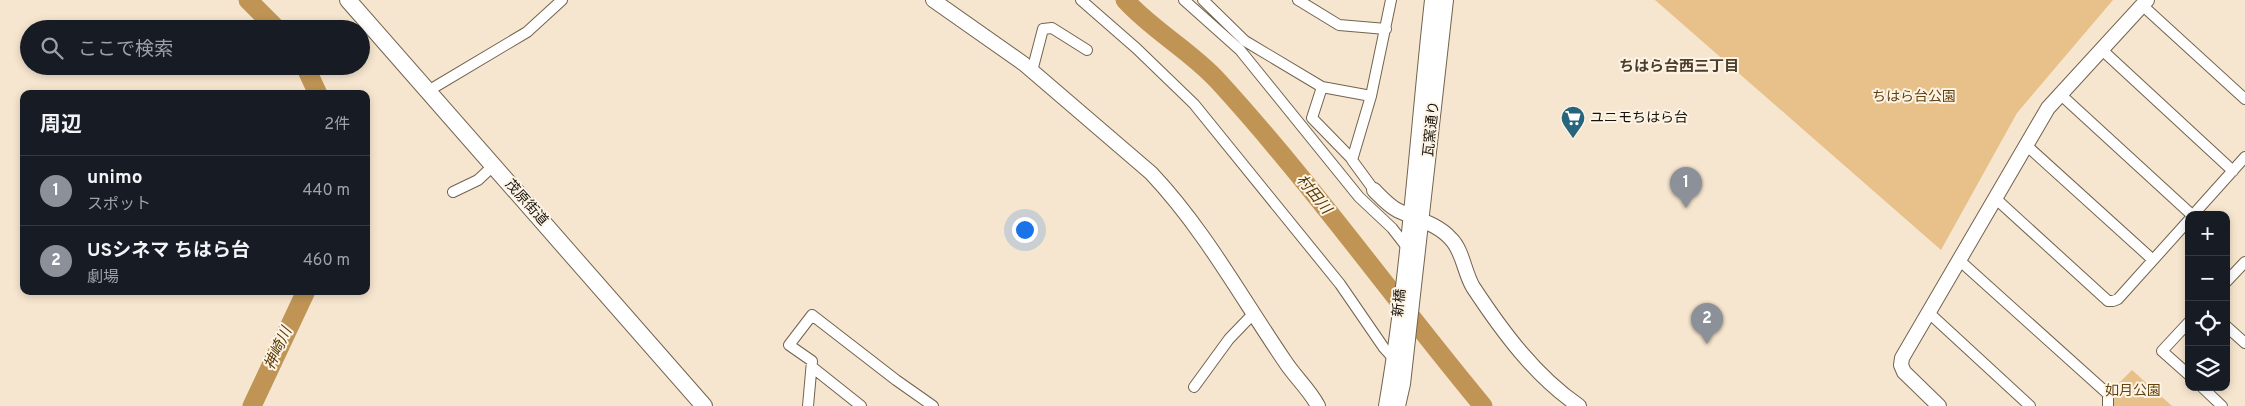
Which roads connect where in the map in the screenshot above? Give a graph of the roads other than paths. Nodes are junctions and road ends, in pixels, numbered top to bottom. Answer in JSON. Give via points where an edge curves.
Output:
{"nodes":[{"id":1,"x":348,"y":0,"type":"edge"},
{"id":2,"x":562,"y":0,"type":"edge"},
{"id":3,"x":933,"y":0,"type":"edge"},
{"id":4,"x":1081,"y":0,"type":"edge"},
{"id":5,"x":1184,"y":0,"type":"edge"},
{"id":6,"x":1203,"y":0,"type":"edge"},
{"id":7,"x":1298,"y":0,"type":"edge"},
{"id":8,"x":1391,"y":0,"type":"edge"},
{"id":9,"x":1432,"y":0,"type":"edge"},
{"id":10,"x":1446,"y":0,"type":"edge"},
{"id":11,"x":2144,"y":3,"type":"edge"},
{"id":12,"x":366,"y":20,"type":"edge"},
{"id":13,"x":370,"y":25,"type":"edge"},
{"id":14,"x":1386,"y":30,"type":"junction"},
{"id":15,"x":2101,"y":49,"type":"junction"},
{"id":16,"x":1087,"y":50,"type":"dead end"},
{"id":17,"x":1032,"y":71,"type":"junction"},
{"id":18,"x":1322,"y":87,"type":"junction"},
{"id":19,"x":428,"y":91,"type":"junction"},
{"id":20,"x":2060,"y":94,"type":"junction"},
{"id":21,"x":1371,"y":96,"type":"junction"},
{"id":22,"x":2245,"y":99,"type":"edge"},
{"id":23,"x":2026,"y":145,"type":"junction"},
{"id":24,"x":2245,"y":157,"type":"edge"},
{"id":25,"x":1352,"y":159,"type":"junction"},
{"id":26,"x":493,"y":166,"type":"junction"},
{"id":27,"x":2233,"y":171,"type":"junction"},
{"id":28,"x":1374,"y":190,"type":"joint"},
{"id":29,"x":453,"y":192,"type":"dead end"},
{"id":30,"x":1994,"y":198,"type":"junction"},
{"id":31,"x":2189,"y":211,"type":"edge"},
{"id":32,"x":2197,"y":211,"type":"edge"},
{"id":33,"x":1416,"y":218,"type":"junction"},
{"id":34,"x":2185,"y":224,"type":"edge"},
{"id":35,"x":1406,"y":246,"type":"junction"},
{"id":36,"x":1416,"y":257,"type":"joint"},
{"id":37,"x":1960,"y":260,"type":"junction"},
{"id":38,"x":2153,"y":260,"type":"junction"},
{"id":39,"x":2245,"y":263,"type":"edge"},
{"id":40,"x":2230,"y":278,"type":"edge"},
{"id":41,"x":1928,"y":312,"type":"junction"},
{"id":42,"x":1254,"y":313,"type":"junction"},
{"id":43,"x":2185,"y":326,"type":"edge"},
{"id":44,"x":2230,"y":330,"type":"edge"},
{"id":45,"x":2245,"y":343,"type":"edge"},
{"id":46,"x":1400,"y":361,"type":"junction"},
{"id":47,"x":812,"y":366,"type":"junction"},
{"id":48,"x":2185,"y":371,"type":"edge"},
{"id":49,"x":1194,"y":387,"type":"dead end"},
{"id":50,"x":2206,"y":391,"type":"edge"},
{"id":51,"x":698,"y":404,"type":"edge"},
{"id":52,"x":808,"y":406,"type":"edge"},
{"id":53,"x":861,"y":406,"type":"edge"},
{"id":54,"x":933,"y":406,"type":"edge"},
{"id":55,"x":1318,"y":406,"type":"edge"},
{"id":56,"x":1386,"y":406,"type":"edge"},
{"id":57,"x":1398,"y":406,"type":"edge"},
{"id":58,"x":1579,"y":406,"type":"edge"},
{"id":59,"x":1939,"y":406,"type":"edge"},
{"id":60,"x":2030,"y":406,"type":"edge"},
{"id":61,"x":2108,"y":406,"type":"edge"},
{"id":62,"x":2222,"y":406,"type":"edge"}],
"edges":[{"from":1,"to":12,"type":"main road","name":"茂原街道"},
{"from":2,"to":19,"type":"street","via":[[527,32]]},
{"from":3,"to":17,"type":"street"},
{"from":4,"to":46,"type":"street","via":[[1194,104],[1340,284],[1384,348]]},
{"from":5,"to":35,"type":"street","via":[[1240,50],[1360,197]]},
{"from":6,"to":18,"type":"street","via":[[1245,41]]},
{"from":7,"to":14,"type":"street","via":[[1339,25]]},
{"from":8,"to":14,"type":"street"},
{"from":9,"to":33,"type":"street","name":"瓦窯通り"},
{"from":10,"to":33,"type":"street","name":"瓦窯通り"},
{"from":11,"to":15,"type":"street"},
{"from":11,"to":22,"type":"street"},
{"from":13,"to":19,"type":"main road","name":"茂原街道"},
{"from":14,"to":21,"type":"street"},
{"from":15,"to":20,"type":"street"},
{"from":15,"to":27,"type":"street"},
{"from":16,"to":17,"type":"street","via":[[1052,28],[1043,29]]},
{"from":17,"to":42,"type":"street","via":[[1170,193]]},
{"from":18,"to":21,"type":"street"},
{"from":18,"to":25,"type":"street","via":[[1312,118]]},
{"from":19,"to":26,"type":"main road","name":"茂原街道"},
{"from":20,"to":23,"type":"street"},
{"from":20,"to":31,"type":"street"},
{"from":21,"to":25,"type":"street"},
{"from":23,"to":30,"type":"street"},
{"from":23,"to":38,"type":"street"},
{"from":24,"to":27,"type":"street"},
{"from":25,"to":28,"type":"street"},
{"from":26,"to":29,"type":"street","via":[[478,180]]},
{"from":26,"to":51,"type":"main road","name":"茂原街道"},
{"from":27,"to":32,"type":"street"},
{"from":28,"to":33,"type":"street","via":[[1388,204]]},
{"from":30,"to":37,"type":"street"},
{"from":30,"to":38,"type":"street","via":[[2108,301],[2118,299]]},
{"from":33,"to":35,"type":"street","name":"瓦窯通り"},
{"from":33,"to":36,"type":"street","name":"瓦窯通り"},
{"from":33,"to":58,"type":"street","via":[[1444,232],[1452,240],[1474,287],[1515,346],[1556,389]]},
{"from":34,"to":38,"type":"street"},
{"from":35,"to":46,"type":"street","name":"新橋"},
{"from":36,"to":46,"type":"street","name":"新橋"},
{"from":37,"to":41,"type":"street"},
{"from":37,"to":61,"type":"street","via":[[2108,394]]},
{"from":39,"to":40,"type":"street"},
{"from":41,"to":59,"type":"street","via":[[1901,365],[1908,377]]},
{"from":41,"to":60,"type":"street"},
{"from":42,"to":49,"type":"street","via":[[1229,339]]},
{"from":42,"to":55,"type":"street"},
{"from":43,"to":48,"type":"street","via":[[2162,351]]},
{"from":44,"to":45,"type":"street"},
{"from":46,"to":56,"type":"street"},
{"from":46,"to":57,"type":"street"},
{"from":47,"to":52,"type":"street"},
{"from":47,"to":53,"type":"street"},
{"from":47,"to":54,"type":"street","via":[[812,361],[789,345],[812,315]]},
{"from":50,"to":62,"type":"street"}]}
